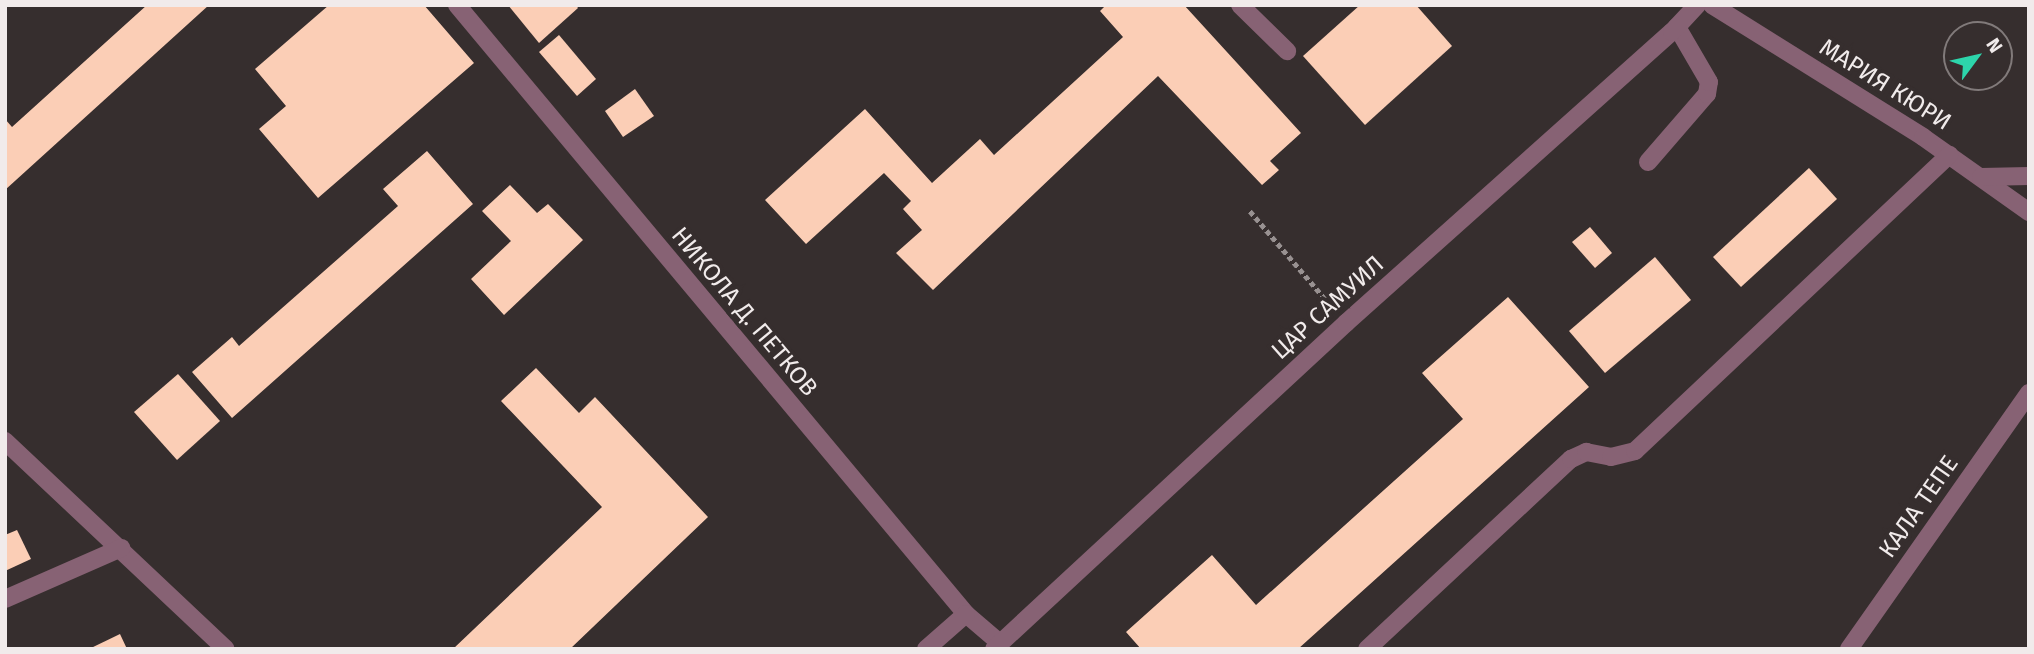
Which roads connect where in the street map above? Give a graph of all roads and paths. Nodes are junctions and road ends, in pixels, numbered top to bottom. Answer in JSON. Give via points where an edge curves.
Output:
{"nodes":[{"id":1,"x":457,"y":5,"type":"edge"},
{"id":2,"x":1240,"y":5,"type":"edge"},
{"id":3,"x":1697,"y":5,"type":"edge"},
{"id":4,"x":1712,"y":5,"type":"edge"},
{"id":5,"x":1678,"y":27,"type":"junction"},
{"id":6,"x":1287,"y":51,"type":"dead end"},
{"id":7,"x":1949,"y":155,"type":"junction"},
{"id":8,"x":1648,"y":162,"type":"dead end"},
{"id":9,"x":1981,"y":177,"type":"junction"},
{"id":10,"x":2029,"y":177,"type":"edge"},
{"id":11,"x":1250,"y":211,"type":"dead end"},
{"id":12,"x":2029,"y":212,"type":"edge"},
{"id":13,"x":1346,"y":323,"type":"junction"},
{"id":14,"x":2029,"y":393,"type":"edge"},
{"id":15,"x":5,"y":441,"type":"edge"},
{"id":16,"x":121,"y":548,"type":"junction"},
{"id":17,"x":5,"y":599,"type":"edge"},
{"id":18,"x":966,"y":614,"type":"junction"},
{"id":19,"x":997,"y":646,"type":"edge"},
{"id":20,"x":226,"y":649,"type":"edge"},
{"id":21,"x":926,"y":649,"type":"edge"},
{"id":22,"x":1367,"y":649,"type":"edge"},
{"id":23,"x":1849,"y":649,"type":"edge"}],
"edges":[{"from":1,"to":18,"type":"street","name":"НИКОЛА Д. ПЕТКОВ"},
{"from":2,"to":6,"type":"street"},
{"from":3,"to":5,"type":"street","name":"ЦАР САМУИЛ"},
{"from":4,"to":7,"type":"street","name":"МАРИЯ КЮРИ"},
{"from":5,"to":8,"type":"street","via":[[1709,82],[1707,94]]},
{"from":5,"to":13,"type":"street","name":"ЦАР САМУИЛ"},
{"from":7,"to":9,"type":"street","name":"МАРИЯ КЮРИ"},
{"from":7,"to":22,"type":"street","via":[[1635,451],[1612,457],[1586,452],[1571,459]]},
{"from":9,"to":10,"type":"street"},
{"from":9,"to":12,"type":"street","name":"МАРИЯ КЮРИ"},
{"from":11,"to":13,"type":"path"},
{"from":13,"to":19,"type":"street","name":"ЦАР САМУИЛ"},
{"from":14,"to":23,"type":"street","name":"КАЛА ТЕПЕ"},
{"from":15,"to":16,"type":"street"},
{"from":16,"to":17,"type":"street"},
{"from":16,"to":20,"type":"street"},
{"from":18,"to":19,"type":"street","name":"НИКОЛА Д. ПЕТКОВ"},
{"from":18,"to":21,"type":"street"}]}
